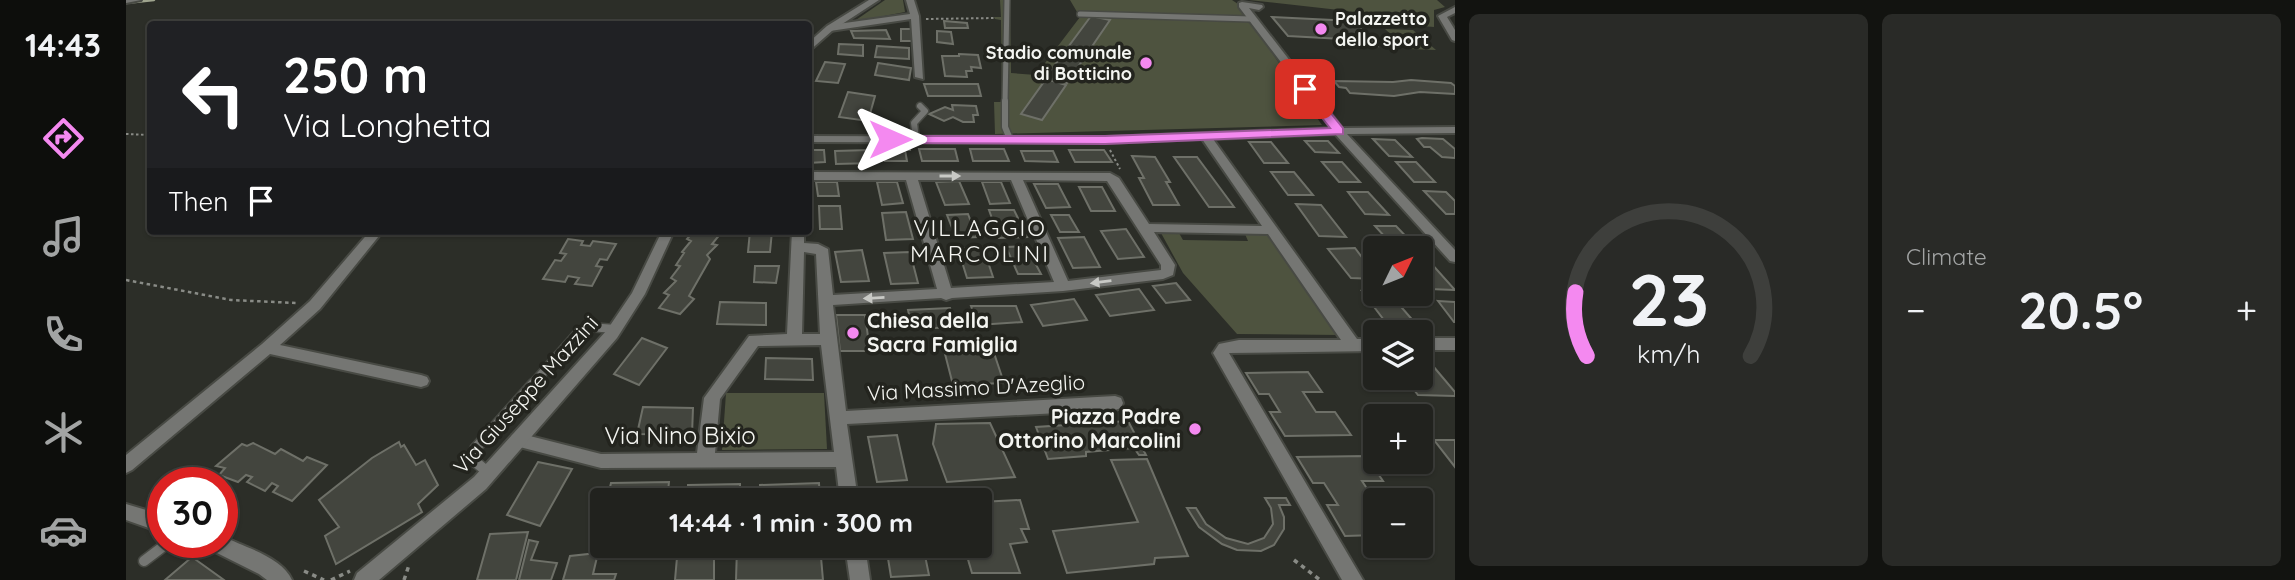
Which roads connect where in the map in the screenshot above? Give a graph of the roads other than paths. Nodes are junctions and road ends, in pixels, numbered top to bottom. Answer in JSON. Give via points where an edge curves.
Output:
{"nodes":[{"id":1,"x":137,"y":0,"type":"edge"},
{"id":2,"x":875,"y":0,"type":"edge"},
{"id":3,"x":910,"y":0,"type":"edge"},
{"id":4,"x":1007,"y":0,"type":"edge"},
{"id":5,"x":126,"y":1,"type":"edge"},
{"id":6,"x":1239,"y":2,"type":"edge"},
{"id":7,"x":1259,"y":7,"type":"dead end"},
{"id":8,"x":1455,"y":10,"type":"edge"},
{"id":9,"x":1078,"y":12,"type":"dead end"},
{"id":10,"x":915,"y":18,"type":"junction"},
{"id":11,"x":1251,"y":19,"type":"junction"},
{"id":12,"x":830,"y":28,"type":"junction"},
{"id":13,"x":1455,"y":38,"type":"edge"},
{"id":14,"x":812,"y":45,"type":"edge"},
{"id":15,"x":920,"y":80,"type":"dead end"},
{"id":16,"x":920,"y":106,"type":"dead end"},
{"id":17,"x":1455,"y":130,"type":"edge"},
{"id":18,"x":1339,"y":131,"type":"junction"},
{"id":19,"x":1206,"y":137,"type":"junction"},
{"id":20,"x":812,"y":139,"type":"edge"},
{"id":21,"x":916,"y":139,"type":"junction"},
{"id":22,"x":1010,"y":139,"type":"junction"},
{"id":23,"x":812,"y":176,"type":"edge"},
{"id":24,"x":911,"y":176,"type":"junction"},
{"id":25,"x":1015,"y":176,"type":"junction"},
{"id":26,"x":1144,"y":228,"type":"junction"},
{"id":27,"x":1272,"y":230,"type":"junction"},
{"id":28,"x":374,"y":235,"type":"edge"},
{"id":29,"x":666,"y":235,"type":"edge"},
{"id":30,"x":798,"y":235,"type":"edge"},
{"id":31,"x":797,"y":247,"type":"junction"},
{"id":32,"x":1455,"y":258,"type":"edge"},
{"id":33,"x":1063,"y":286,"type":"junction"},
{"id":34,"x":946,"y":295,"type":"junction"},
{"id":35,"x":828,"y":300,"type":"junction"},
{"id":36,"x":616,"y":329,"type":"junction"},
{"id":37,"x":794,"y":339,"type":"junction"},
{"id":38,"x":828,"y":339,"type":"junction"},
{"id":39,"x":1433,"y":344,"type":"edge"},
{"id":40,"x":1455,"y":344,"type":"edge"},
{"id":41,"x":1353,"y":345,"type":"junction"},
{"id":42,"x":1363,"y":345,"type":"edge"},
{"id":43,"x":267,"y":348,"type":"junction"},
{"id":44,"x":421,"y":381,"type":"dead end"},
{"id":45,"x":1115,"y":403,"type":"dead end"},
{"id":46,"x":839,"y":418,"type":"junction"},
{"id":47,"x":518,"y":440,"type":"junction"},
{"id":48,"x":844,"y":459,"type":"junction"},
{"id":49,"x":705,"y":461,"type":"junction"},
{"id":50,"x":126,"y":464,"type":"edge"},
{"id":51,"x":490,"y":473,"type":"junction"},
{"id":52,"x":848,"y":488,"type":"edge"},
{"id":53,"x":126,"y":512,"type":"edge"},
{"id":54,"x":147,"y":519,"type":"edge"},
{"id":55,"x":238,"y":554,"type":"edge"},
{"id":56,"x":148,"y":558,"type":"edge"},
{"id":57,"x":857,"y":558,"type":"edge"},
{"id":58,"x":144,"y":561,"type":"dead end"},
{"id":59,"x":382,"y":571,"type":"edge"},
{"id":60,"x":282,"y":580,"type":"edge"},
{"id":61,"x":364,"y":580,"type":"edge"},
{"id":62,"x":860,"y":580,"type":"edge"},
{"id":63,"x":1353,"y":580,"type":"edge"}],
"edges":[{"from":1,"to":5,"type":"street"},
{"from":2,"to":12,"type":"street"},
{"from":3,"to":10,"type":"street"},
{"from":4,"to":22,"type":"lane","via":[[1004,127]]},
{"from":6,"to":7,"type":"street"},
{"from":6,"to":11,"type":"street"},
{"from":8,"to":13,"type":"street","via":[[1442,16]]},
{"from":9,"to":11,"type":"lane"},
{"from":10,"to":12,"type":"street"},
{"from":10,"to":15,"type":"street"},
{"from":11,"to":18,"type":"street"},
{"from":12,"to":14,"type":"street"},
{"from":16,"to":21,"type":"lane","via":[[925,111],[914,123]]},
{"from":17,"to":18,"type":"street"},
{"from":18,"to":19,"type":"street"},
{"from":18,"to":32,"type":"street"},
{"from":19,"to":22,"type":"street"},
{"from":19,"to":27,"type":"street"},
{"from":20,"to":21,"type":"street"},
{"from":21,"to":22,"type":"street"},
{"from":23,"to":24,"type":"street"},
{"from":24,"to":25,"type":"street","one_way":true},
{"from":24,"to":34,"type":"street"},
{"from":25,"to":26,"type":"street","via":[[1110,177]]},
{"from":25,"to":33,"type":"street"},
{"from":26,"to":27,"type":"street"},
{"from":26,"to":33,"type":"street","one_way":true,"via":[[1168,272]]},
{"from":27,"to":41,"type":"street"},
{"from":28,"to":43,"type":"street","via":[[315,304]]},
{"from":29,"to":36,"type":"street","name":"Via Giuseppe Mazzini"},
{"from":30,"to":31,"type":"street"},
{"from":31,"to":35,"type":"street","name":"Via Massimo D'Azeglio","via":[[823,252]]},
{"from":31,"to":37,"type":"street"},
{"from":33,"to":34,"type":"street"},
{"from":34,"to":35,"type":"street","one_way":true},
{"from":35,"to":38,"type":"street","name":"Via Massimo D'Azeglio"},
{"from":36,"to":47,"type":"street","name":"Via Giuseppe Mazzini"},
{"from":36,"to":51,"type":"lane","via":[[588,327],[577,334],[475,449],[473,460]]},
{"from":37,"to":38,"type":"street"},
{"from":37,"to":49,"type":"street","via":[[754,340],[712,398]]},
{"from":38,"to":46,"type":"street","name":"Via Massimo D'Azeglio"},
{"from":39,"to":40,"type":"street"},
{"from":41,"to":42,"type":"street"},
{"from":41,"to":63,"type":"street","via":[[1239,346],[1223,348],[1222,353]]},
{"from":43,"to":44,"type":"street"},
{"from":43,"to":50,"type":"street"},
{"from":45,"to":46,"type":"street","name":"Via Massimo D'Azeglio"},
{"from":46,"to":48,"type":"street","name":"Via Massimo D'Azeglio"},
{"from":47,"to":49,"type":"street","name":"Via Nino Bixio","via":[[601,461]]},
{"from":47,"to":51,"type":"street","name":"Via Giuseppe Mazzini"},
{"from":48,"to":49,"type":"street","name":"Via Nino Bixio"},
{"from":48,"to":52,"type":"street","name":"Via Massimo D'Azeglio"},
{"from":51,"to":59,"type":"street","name":"Via Giuseppe Mazzini"},
{"from":53,"to":54,"type":"street"},
{"from":55,"to":60,"type":"street"},
{"from":56,"to":58,"type":"lane"},
{"from":57,"to":62,"type":"street"},
{"from":59,"to":61,"type":"street","name":"Via Giuseppe Mazzini"}]}
